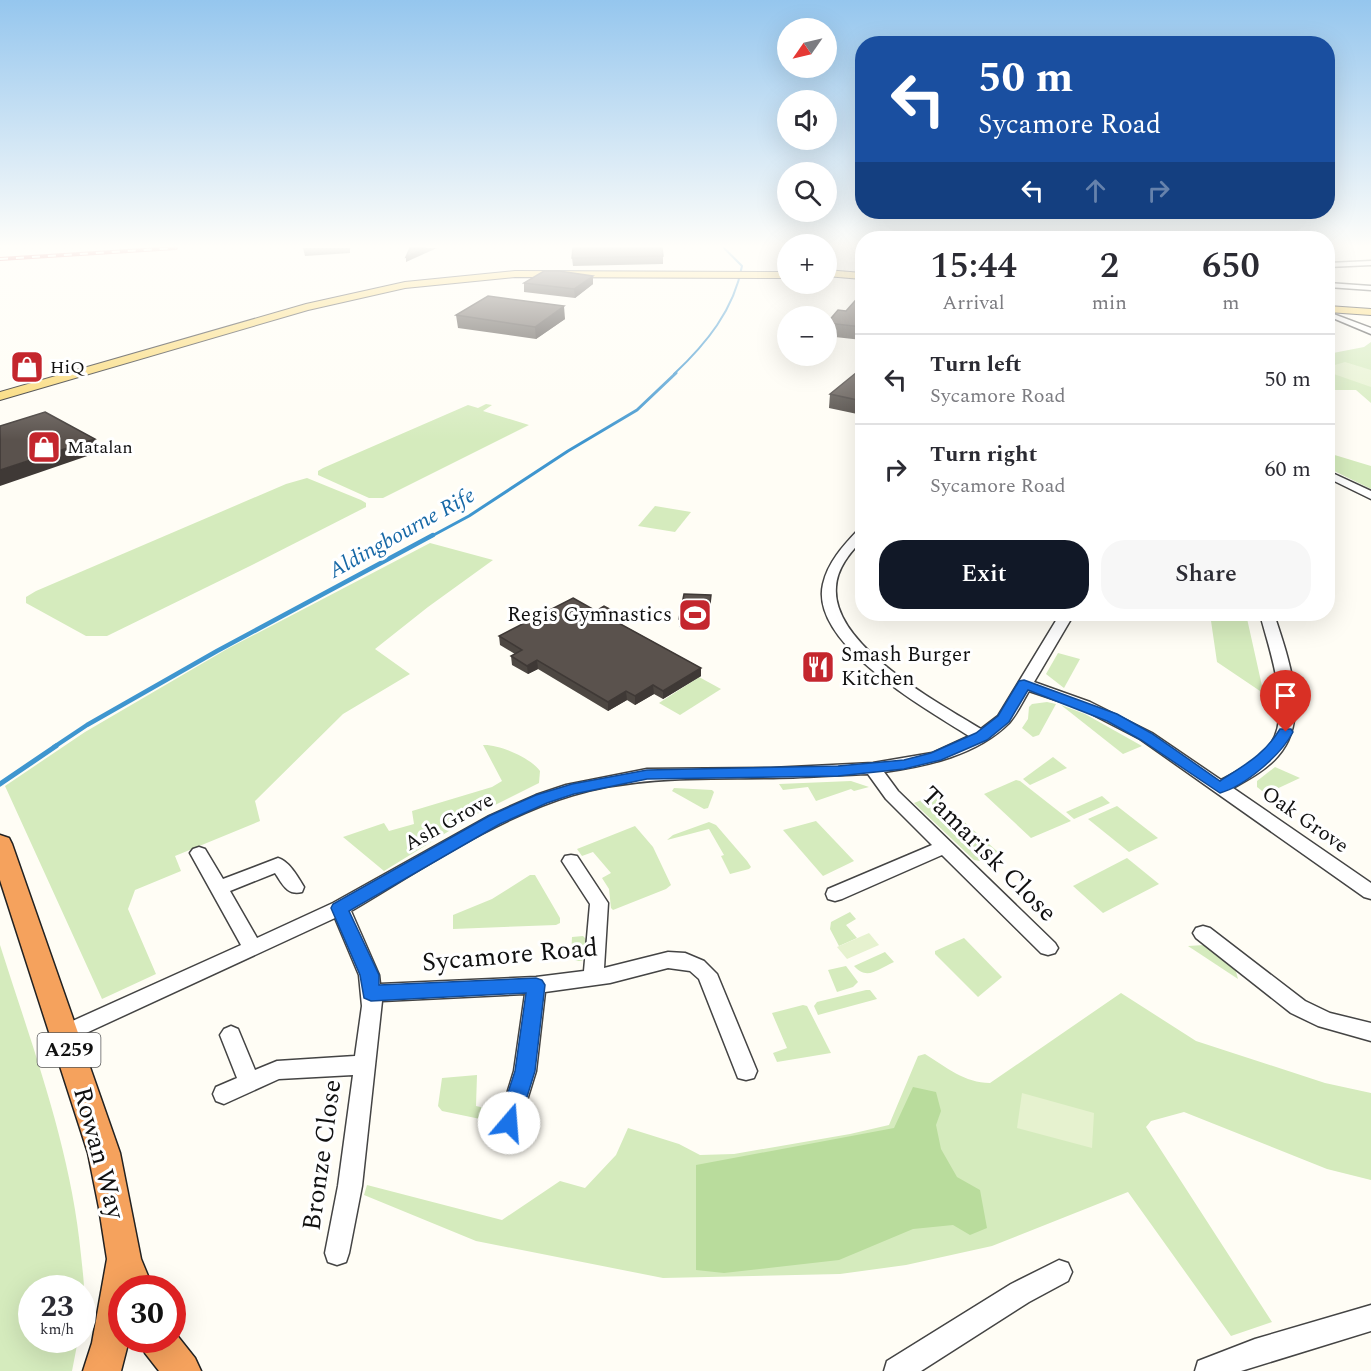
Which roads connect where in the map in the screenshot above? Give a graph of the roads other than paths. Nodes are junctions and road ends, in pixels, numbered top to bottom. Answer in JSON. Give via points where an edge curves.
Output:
{"nodes":[{"id":1,"x":270,"y":312,"type":"edge"},
{"id":2,"x":289,"y":312,"type":"edge"},
{"id":3,"x":1335,"y":312,"type":"edge"},
{"id":4,"x":1371,"y":312,"type":"edge"},
{"id":5,"x":1335,"y":315,"type":"edge"},
{"id":6,"x":1371,"y":331,"type":"edge"},
{"id":7,"x":0,"y":389,"type":"edge"},
{"id":8,"x":0,"y":396,"type":"edge"},
{"id":9,"x":1335,"y":477,"type":"edge"},
{"id":10,"x":1371,"y":495,"type":"edge"},
{"id":11,"x":855,"y":542,"type":"edge"},
{"id":12,"x":1063,"y":621,"type":"edge"},
{"id":13,"x":1269,"y":621,"type":"edge"},
{"id":14,"x":1024,"y":684,"type":"junction"},
{"id":15,"x":981,"y":736,"type":"junction"},
{"id":16,"x":873,"y":768,"type":"junction"},
{"id":17,"x":1220,"y":788,"type":"junction"},
{"id":18,"x":0,"y":844,"type":"edge"},
{"id":19,"x":944,"y":846,"type":"junction"},
{"id":20,"x":199,"y":853,"type":"dead end"},
{"id":21,"x":571,"y":861,"type":"dead end"},
{"id":22,"x":295,"y":887,"type":"dead end"},
{"id":23,"x":220,"y":888,"type":"junction"},
{"id":24,"x":1371,"y":892,"type":"edge"},
{"id":25,"x":835,"y":894,"type":"dead end"},
{"id":26,"x":339,"y":908,"type":"junction"},
{"id":27,"x":1203,"y":933,"type":"dead end"},
{"id":28,"x":253,"y":948,"type":"junction"},
{"id":29,"x":1048,"y":948,"type":"dead end"},
{"id":30,"x":593,"y":977,"type":"junction"},
{"id":31,"x":536,"y":985,"type":"junction"},
{"id":32,"x":371,"y":993,"type":"junction"},
{"id":33,"x":1371,"y":1032,"type":"edge"},
{"id":34,"x":64,"y":1034,"type":"junction"},
{"id":35,"x":231,"y":1035,"type":"dead end"},
{"id":36,"x":363,"y":1065,"type":"junction"},
{"id":37,"x":746,"y":1071,"type":"dead end"},
{"id":38,"x":249,"y":1082,"type":"junction"},
{"id":39,"x":224,"y":1094,"type":"dead end"},
{"id":40,"x":509,"y":1123,"type":"dead end"},
{"id":41,"x":337,"y":1253,"type":"dead end"},
{"id":42,"x":1059,"y":1272,"type":"dead end"},
{"id":43,"x":129,"y":1274,"type":"edge"},
{"id":44,"x":1371,"y":1318,"type":"edge"},
{"id":45,"x":168,"y":1353,"type":"edge"},
{"id":46,"x":102,"y":1371,"type":"edge"},
{"id":47,"x":182,"y":1371,"type":"edge"},
{"id":48,"x":897,"y":1371,"type":"edge"},
{"id":49,"x":1208,"y":1371,"type":"edge"}],
"edges":[{"from":1,"to":7,"type":"main road"},
{"from":2,"to":8,"type":"main road"},
{"from":3,"to":4,"type":"main road"},
{"from":5,"to":6,"type":"street"},
{"from":9,"to":10,"type":"street"},
{"from":11,"to":15,"type":"street","via":[[835,566],[829,596],[837,622],[878,668]]},
{"from":12,"to":14,"type":"street","name":"Ash Grove"},
{"from":13,"to":17,"type":"street","via":[[1287,699],[1286,732],[1267,758]]},
{"from":14,"to":15,"type":"street","name":"Ash Grove","via":[[1004,719]]},
{"from":14,"to":17,"type":"street","name":"Oak Grove","via":[[1121,722]]},
{"from":15,"to":16,"type":"street","name":"Ash Grove","via":[[936,757]]},
{"from":16,"to":19,"type":"street","name":"Tamarisk Close","via":[[892,795]]},
{"from":16,"to":26,"type":"street","name":"Ash Grove","via":[[647,774],[572,789],[495,820]]},
{"from":17,"to":24,"type":"street","name":"Oak Grove"},
{"from":18,"to":34,"type":"highway","name":"Rowan Way","number":"A259"},
{"from":19,"to":25,"type":"street"},
{"from":19,"to":29,"type":"street","name":"Tamarisk Close"},
{"from":20,"to":23,"type":"street"},
{"from":21,"to":30,"type":"street","via":[[599,903]]},
{"from":22,"to":23,"type":"street","via":[[278,864]]},
{"from":23,"to":28,"type":"street"},
{"from":26,"to":28,"type":"street","name":"Ash Grove"},
{"from":26,"to":32,"type":"street","via":[[369,975]]},
{"from":27,"to":33,"type":"street","via":[[1298,1007],[1325,1020]]},
{"from":28,"to":34,"type":"street","name":"Ash Grove"},
{"from":30,"to":31,"type":"street","name":"Sycamore Road"},
{"from":30,"to":37,"type":"street","name":"Sycamore Road","via":[[668,960],[697,966],[707,974]]},
{"from":31,"to":32,"type":"street","name":"Sycamore Road"},
{"from":31,"to":40,"type":"street","via":[[525,1071]]},
{"from":32,"to":36,"type":"street","name":"Bronze Close"},
{"from":34,"to":43,"type":"highway","name":"Rowan Way","number":"A259","via":[[104,1153]]},
{"from":35,"to":38,"type":"street"},
{"from":36,"to":38,"type":"street","name":"Bronze Close","via":[[277,1070]]},
{"from":36,"to":41,"type":"street","name":"Bronze Close","via":[[350,1186]]},
{"from":38,"to":39,"type":"street","name":"Bronze Close"},
{"from":42,"to":48,"type":"street"},
{"from":43,"to":46,"type":"highway","name":"Rowan Way","number":"A259"},
{"from":44,"to":49,"type":"street","via":[[1255,1352]]},
{"from":45,"to":47,"type":"highway"}]}
